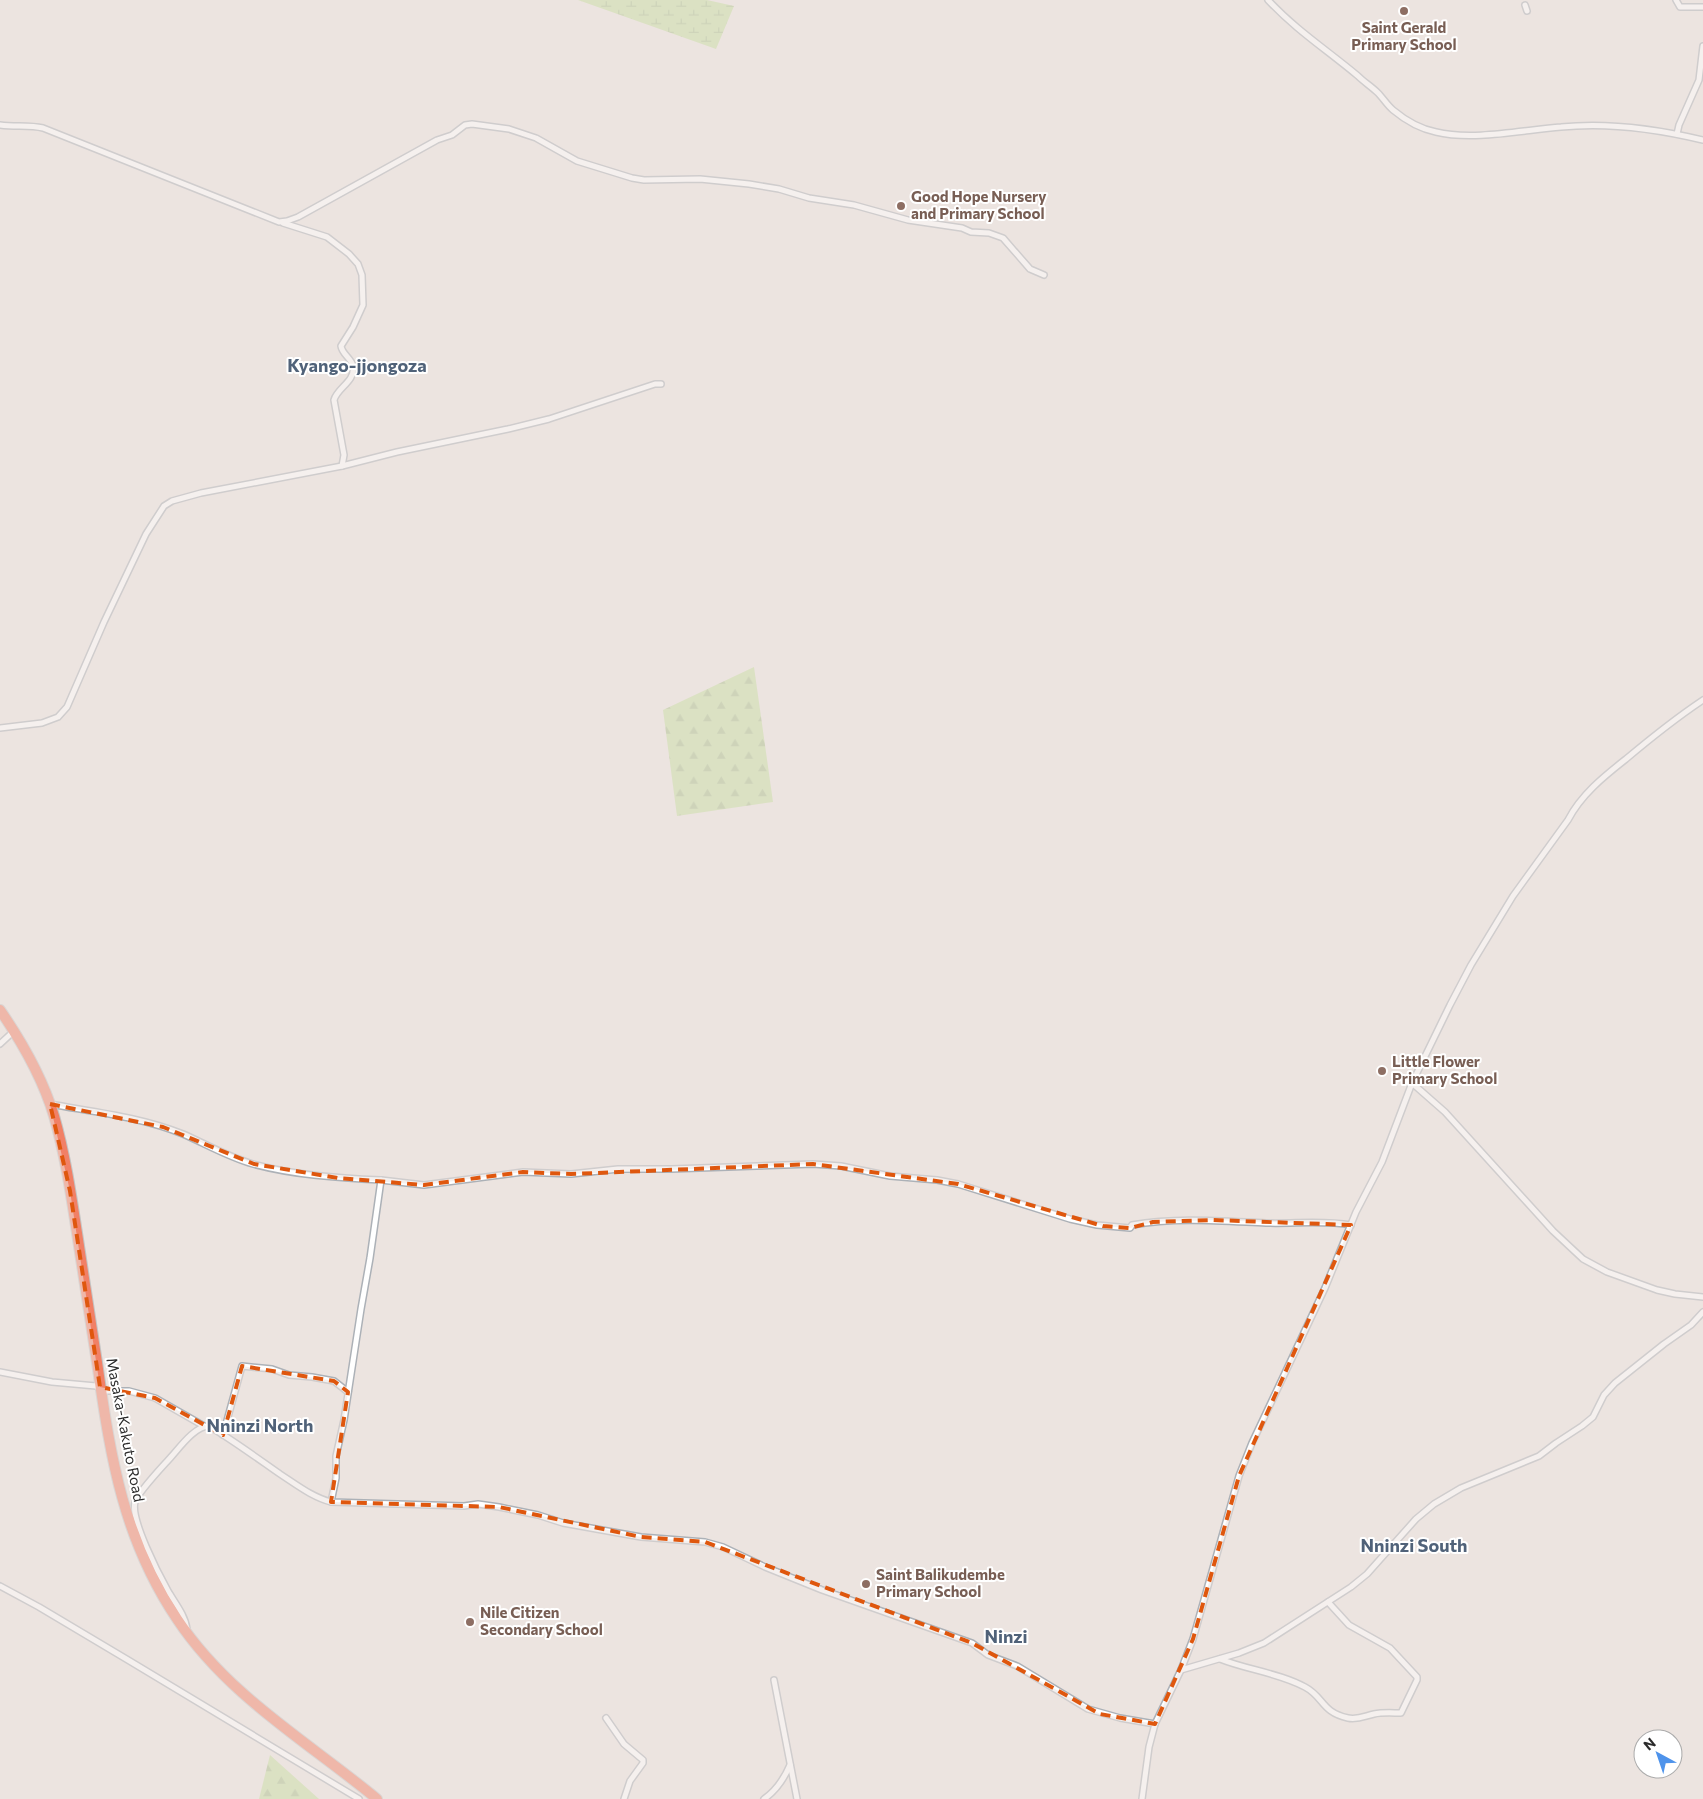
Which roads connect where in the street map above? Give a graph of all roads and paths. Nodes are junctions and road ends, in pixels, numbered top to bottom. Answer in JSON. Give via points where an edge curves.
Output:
{"nodes":[{"id":1,"x":1268,"y":0,"type":"edge"},
{"id":2,"x":1676,"y":0,"type":"edge"},
{"id":3,"x":1703,"y":7,"type":"edge"},
{"id":4,"x":1703,"y":46,"type":"edge"},
{"id":5,"x":0,"y":125,"type":"edge"},
{"id":6,"x":1676,"y":134,"type":"junction"},
{"id":7,"x":1703,"y":140,"type":"edge"},
{"id":8,"x":279,"y":222,"type":"junction"},
{"id":9,"x":1044,"y":275,"type":"dead end"},
{"id":10,"x":662,"y":384,"type":"dead end"},
{"id":11,"x":342,"y":466,"type":"junction"},
{"id":12,"x":1703,"y":700,"type":"edge"},
{"id":13,"x":0,"y":728,"type":"edge"},
{"id":14,"x":0,"y":1010,"type":"edge"},
{"id":15,"x":14,"y":1031,"type":"junction"},
{"id":16,"x":0,"y":1044,"type":"edge"},
{"id":17,"x":1412,"y":1083,"type":"junction"},
{"id":18,"x":50,"y":1104,"type":"junction"},
{"id":19,"x":381,"y":1180,"type":"junction"},
{"id":20,"x":1350,"y":1225,"type":"junction"},
{"id":21,"x":1703,"y":1297,"type":"edge"},
{"id":22,"x":1703,"y":1312,"type":"edge"},
{"id":23,"x":0,"y":1372,"type":"edge"},
{"id":24,"x":100,"y":1387,"type":"junction"},
{"id":25,"x":348,"y":1392,"type":"junction"},
{"id":26,"x":204,"y":1426,"type":"junction"},
{"id":27,"x":223,"y":1435,"type":"junction"},
{"id":28,"x":331,"y":1502,"type":"junction"},
{"id":29,"x":0,"y":1586,"type":"edge"},
{"id":30,"x":1328,"y":1602,"type":"junction"},
{"id":31,"x":188,"y":1634,"type":"junction"},
{"id":32,"x":1220,"y":1659,"type":"junction"},
{"id":33,"x":1181,"y":1670,"type":"junction"},
{"id":34,"x":774,"y":1680,"type":"dead end"},
{"id":35,"x":606,"y":1718,"type":"dead end"},
{"id":36,"x":1155,"y":1724,"type":"junction"},
{"id":37,"x":790,"y":1764,"type":"junction"},
{"id":38,"x":359,"y":1799,"type":"edge"},
{"id":39,"x":377,"y":1799,"type":"edge"},
{"id":40,"x":624,"y":1799,"type":"edge"},
{"id":41,"x":764,"y":1799,"type":"edge"},
{"id":42,"x":797,"y":1799,"type":"edge"},
{"id":43,"x":1142,"y":1799,"type":"edge"}],
"edges":[{"from":1,"to":6,"type":"street","via":[[1317,45],[1375,90],[1392,110],[1430,131],[1475,135],[1585,126],[1642,128]]},
{"from":2,"to":3,"type":"street","via":[[1680,8]]},
{"from":4,"to":6,"type":"street","via":[[1699,80]]},
{"from":5,"to":8,"type":"street","via":[[43,128]]},
{"from":6,"to":7,"type":"street"},
{"from":8,"to":9,"type":"street","via":[[298,217],[472,124],[509,129],[536,138],[577,161],[632,178],[749,184],[908,220],[989,234],[1003,238],[1030,269]]},
{"from":8,"to":11,"type":"street","via":[[327,237],[352,257],[362,275],[363,305],[341,346],[352,364],[352,373],[334,400],[344,455]]},
{"from":10,"to":11,"type":"street","via":[[549,419]]},
{"from":11,"to":13,"type":"street","via":[[200,493],[164,506],[146,534],[67,707],[58,717],[42,723]]},
{"from":12,"to":17,"type":"street","via":[[1613,769],[1574,807],[1471,965]]},
{"from":14,"to":15,"type":"highway","name":"Masaka-Kakuto Road"},
{"from":15,"to":16,"type":"street"},
{"from":15,"to":18,"type":"highway","name":"Masaka-Kakuto Road"},
{"from":17,"to":20,"type":"street","via":[[1382,1162]]},
{"from":17,"to":21,"type":"street","via":[[1445,1112],[1553,1231],[1583,1259],[1607,1272],[1657,1290]]},
{"from":18,"to":19,"type":"street","via":[[162,1127],[254,1164],[338,1178]]},
{"from":18,"to":24,"type":"highway","name":"Masaka-Kakuto Road","via":[[70,1191]]},
{"from":19,"to":20,"type":"street","via":[[424,1185],[523,1172],[571,1174],[618,1169],[813,1164],[958,1184],[1103,1226],[1130,1228],[1153,1222],[1206,1220]]},
{"from":19,"to":25,"type":"street"},
{"from":20,"to":33,"type":"street","via":[[1325,1288],[1239,1476],[1193,1639]]},
{"from":22,"to":30,"type":"street","via":[[1691,1325],[1615,1383],[1593,1417],[1582,1426],[1539,1456],[1461,1488],[1434,1504],[1366,1574]]},
{"from":23,"to":24,"type":"street"},
{"from":24,"to":26,"type":"street","via":[[107,1391],[130,1391],[155,1398]]},
{"from":24,"to":31,"type":"highway","name":"Masaka-Kakuto Road","via":[[118,1485],[135,1539],[151,1576]]},
{"from":25,"to":27,"type":"street","via":[[334,1382],[242,1366]]},
{"from":25,"to":28,"type":"street"},
{"from":26,"to":27,"type":"street"},
{"from":26,"to":31,"type":"street","via":[[191,1436],[138,1496],[134,1509],[143,1538],[163,1583],[185,1619]]},
{"from":27,"to":28,"type":"street","via":[[302,1490]]},
{"from":28,"to":36,"type":"street","via":[[478,1504],[642,1537],[705,1542],[822,1590],[972,1643],[988,1655],[1017,1666],[1100,1714]]},
{"from":29,"to":38,"type":"street"},
{"from":30,"to":32,"type":"street","via":[[1264,1643]]},
{"from":30,"to":32,"type":"street","via":[[1349,1624],[1390,1648],[1417,1677],[1401,1713],[1376,1713],[1355,1718],[1339,1716],[1325,1708],[1306,1688]]},
{"from":31,"to":39,"type":"highway","name":"Masaka-Kakuto Road","via":[[234,1686]]},
{"from":32,"to":33,"type":"street"},
{"from":33,"to":36,"type":"street"},
{"from":34,"to":37,"type":"street"},
{"from":35,"to":40,"type":"street","via":[[624,1744],[643,1760]]},
{"from":36,"to":43,"type":"street"},
{"from":37,"to":41,"type":"street","via":[[784,1780]]},
{"from":37,"to":42,"type":"street"}]}
